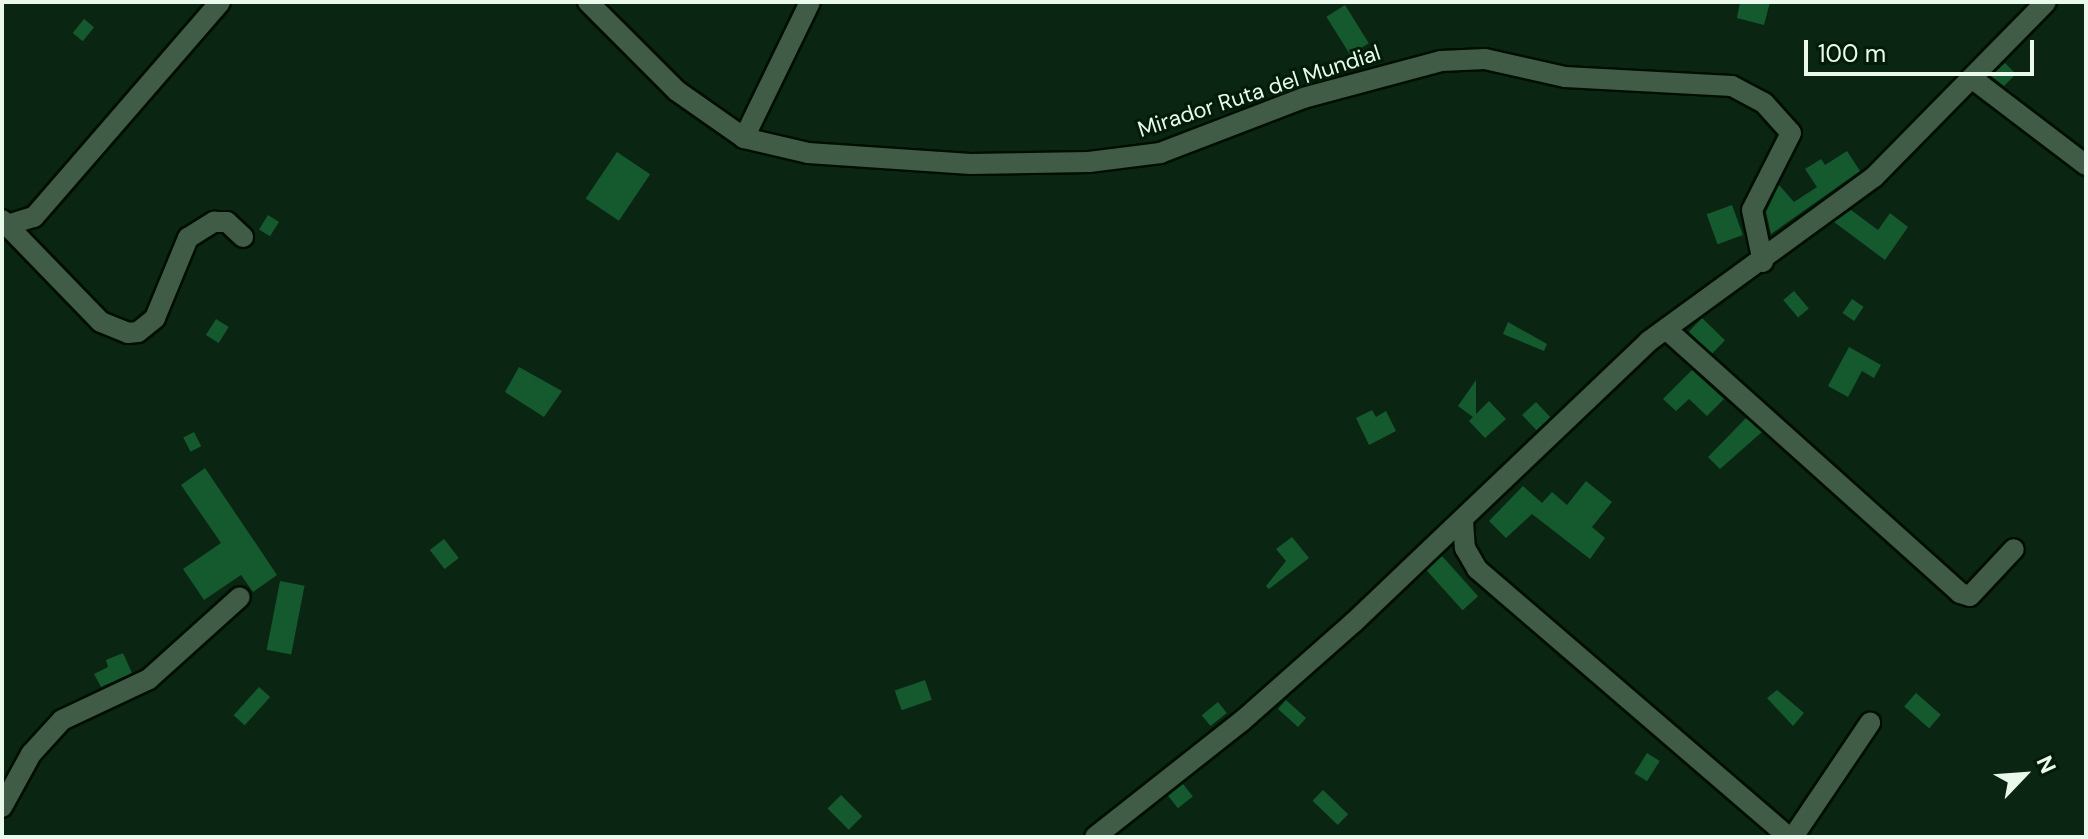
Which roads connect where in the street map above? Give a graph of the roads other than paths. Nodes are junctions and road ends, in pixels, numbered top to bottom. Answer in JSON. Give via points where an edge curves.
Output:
{"nodes":[{"id":1,"x":220,"y":2,"type":"edge"},
{"id":2,"x":588,"y":2,"type":"edge"},
{"id":3,"x":810,"y":2,"type":"edge"},
{"id":4,"x":2046,"y":2,"type":"edge"},
{"id":5,"x":1973,"y":79,"type":"junction"},
{"id":6,"x":744,"y":138,"type":"junction"},
{"id":7,"x":2086,"y":165,"type":"edge"},
{"id":8,"x":5,"y":223,"type":"edge"},
{"id":9,"x":243,"y":237,"type":"dead end"},
{"id":10,"x":1763,"y":262,"type":"junction"},
{"id":11,"x":1666,"y":329,"type":"junction"},
{"id":12,"x":1463,"y":521,"type":"junction"},
{"id":13,"x":2014,"y":549,"type":"dead end"},
{"id":14,"x":240,"y":597,"type":"dead end"},
{"id":15,"x":1870,"y":723,"type":"dead end"},
{"id":16,"x":2,"y":807,"type":"edge"},
{"id":17,"x":1095,"y":837,"type":"edge"},
{"id":18,"x":1791,"y":837,"type":"edge"}],
"edges":[{"from":1,"to":8,"type":"street","via":[[34,217]]},
{"from":2,"to":6,"type":"street","name":"Mirador Ruta del Mundial","via":[[677,91]]},
{"from":3,"to":6,"type":"street"},
{"from":4,"to":5,"type":"street"},
{"from":5,"to":7,"type":"street"},
{"from":5,"to":10,"type":"street","via":[[1874,177]]},
{"from":6,"to":10,"type":"street","name":"Mirador Ruta del Mundial","via":[[808,153],[971,164],[1089,162],[1160,153],[1303,98],[1441,61],[1485,59],[1565,77],[1732,86],[1764,103],[1791,133],[1752,210]]},
{"from":8,"to":9,"type":"street","via":[[101,322],[128,333],[155,318],[188,238],[214,222],[227,222]]},
{"from":10,"to":11,"type":"street"},
{"from":11,"to":12,"type":"street"},
{"from":11,"to":13,"type":"street","via":[[1960,593],[1970,596]]},
{"from":12,"to":17,"type":"street","via":[[1242,721]]},
{"from":12,"to":18,"type":"street","via":[[1465,548],[1477,569]]},
{"from":14,"to":16,"type":"street","via":[[149,679],[62,720],[31,754]]},
{"from":15,"to":18,"type":"street"}]}
